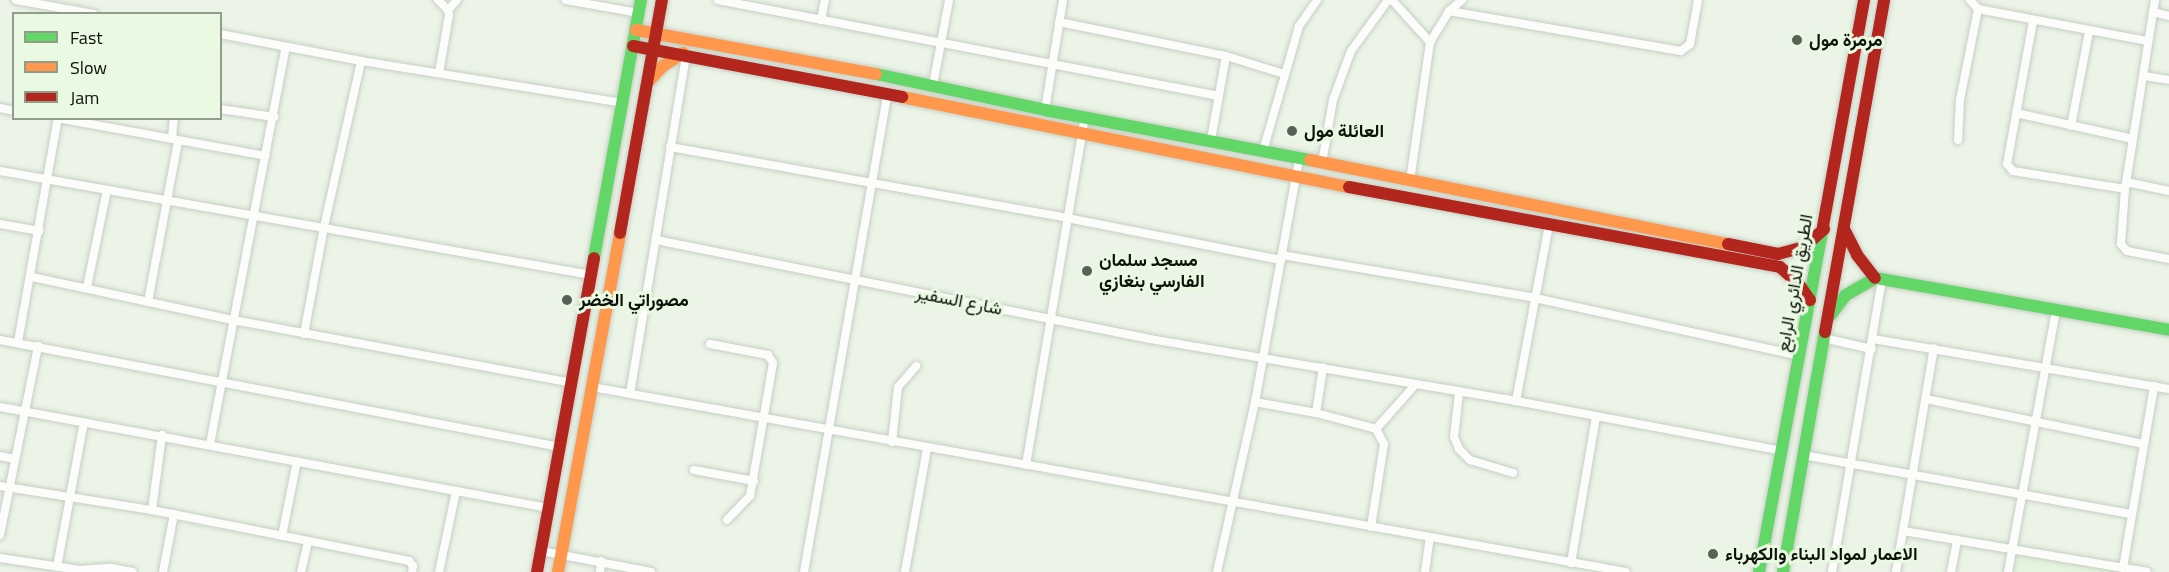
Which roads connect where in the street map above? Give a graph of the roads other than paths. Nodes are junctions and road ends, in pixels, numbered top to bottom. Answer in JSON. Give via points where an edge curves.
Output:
{"nodes":[{"id":1,"x":16,"y":0,"type":"edge"},
{"id":2,"x":438,"y":0,"type":"edge"},
{"id":3,"x":457,"y":0,"type":"edge"},
{"id":4,"x":567,"y":0,"type":"edge"},
{"id":5,"x":641,"y":0,"type":"edge"},
{"id":6,"x":662,"y":0,"type":"edge"},
{"id":7,"x":718,"y":0,"type":"edge"},
{"id":8,"x":825,"y":0,"type":"edge"},
{"id":9,"x":949,"y":0,"type":"edge"},
{"id":10,"x":1063,"y":0,"type":"edge"},
{"id":11,"x":1317,"y":0,"type":"edge"},
{"id":12,"x":1388,"y":0,"type":"edge"},
{"id":13,"x":1392,"y":0,"type":"edge"},
{"id":14,"x":1462,"y":0,"type":"edge"},
{"id":15,"x":1698,"y":0,"type":"edge"},
{"id":16,"x":1864,"y":0,"type":"edge"},
{"id":17,"x":1884,"y":0,"type":"edge"},
{"id":18,"x":1970,"y":0,"type":"edge"},
{"id":19,"x":2155,"y":0,"type":"edge"},
{"id":20,"x":1978,"y":9,"type":"junction"},
{"id":21,"x":448,"y":10,"type":"junction"},
{"id":22,"x":1449,"y":11,"type":"junction"},
{"id":23,"x":83,"y":12,"type":"edge"},
{"id":24,"x":2153,"y":12,"type":"junction"},
{"id":25,"x":638,"y":13,"type":"junction"},
{"id":26,"x":660,"y":13,"type":"junction"},
{"id":27,"x":2169,"y":16,"type":"edge"},
{"id":28,"x":822,"y":20,"type":"junction"},
{"id":29,"x":2033,"y":21,"type":"junction"},
{"id":30,"x":1059,"y":22,"type":"junction"},
{"id":31,"x":636,"y":30,"type":"junction"},
{"id":32,"x":2089,"y":32,"type":"junction"},
{"id":33,"x":222,"y":34,"type":"edge"},
{"id":34,"x":657,"y":34,"type":"junction"},
{"id":35,"x":682,"y":40,"type":"junction"},
{"id":36,"x":942,"y":41,"type":"junction"},
{"id":37,"x":2148,"y":41,"type":"junction"},
{"id":38,"x":1430,"y":42,"type":"junction"},
{"id":39,"x":633,"y":46,"type":"junction"},
{"id":40,"x":286,"y":47,"type":"junction"},
{"id":41,"x":654,"y":49,"type":"junction"},
{"id":42,"x":684,"y":54,"type":"junction"},
{"id":43,"x":1227,"y":56,"type":"junction"},
{"id":44,"x":362,"y":61,"type":"junction"},
{"id":45,"x":814,"y":63,"type":"junction"},
{"id":46,"x":1053,"y":63,"type":"junction"},
{"id":47,"x":439,"y":73,"type":"junction"},
{"id":48,"x":1284,"y":74,"type":"junction"},
{"id":49,"x":2144,"y":76,"type":"junction"},
{"id":50,"x":812,"y":80,"type":"junction"},
{"id":51,"x":2169,"y":80,"type":"edge"},
{"id":52,"x":649,"y":82,"type":"junction"},
{"id":53,"x":933,"y":85,"type":"junction"},
{"id":54,"x":887,"y":96,"type":"junction"},
{"id":55,"x":1219,"y":96,"type":"junction"},
{"id":56,"x":622,"y":103,"type":"junction"},
{"id":57,"x":222,"y":109,"type":"edge"},
{"id":58,"x":1045,"y":110,"type":"junction"},
{"id":59,"x":2016,"y":113,"type":"junction"},
{"id":60,"x":274,"y":117,"type":"junction"},
{"id":61,"x":1084,"y":117,"type":"junction"},
{"id":62,"x":58,"y":120,"type":"edge"},
{"id":63,"x":64,"y":120,"type":"edge"},
{"id":64,"x":174,"y":120,"type":"edge"},
{"id":65,"x":2072,"y":126,"type":"junction"},
{"id":66,"x":1170,"y":132,"type":"junction"},
{"id":67,"x":1082,"y":134,"type":"junction"},
{"id":68,"x":2133,"y":139,"type":"junction"},
{"id":69,"x":175,"y":140,"type":"junction"},
{"id":70,"x":1211,"y":140,"type":"junction"},
{"id":71,"x":1958,"y":140,"type":"dead end"},
{"id":72,"x":670,"y":147,"type":"junction"},
{"id":73,"x":1167,"y":150,"type":"junction"},
{"id":74,"x":1263,"y":151,"type":"junction"},
{"id":75,"x":267,"y":156,"type":"junction"},
{"id":76,"x":1299,"y":159,"type":"junction"},
{"id":77,"x":1322,"y":163,"type":"junction"},
{"id":78,"x":0,"y":171,"type":"edge"},
{"id":79,"x":1296,"y":175,"type":"junction"},
{"id":80,"x":48,"y":180,"type":"junction"},
{"id":81,"x":1410,"y":181,"type":"junction"},
{"id":82,"x":873,"y":183,"type":"junction"},
{"id":83,"x":2125,"y":186,"type":"junction"},
{"id":84,"x":107,"y":190,"type":"junction"},
{"id":85,"x":2169,"y":191,"type":"edge"},
{"id":86,"x":167,"y":201,"type":"junction"},
{"id":87,"x":254,"y":215,"type":"junction"},
{"id":88,"x":1067,"y":218,"type":"junction"},
{"id":89,"x":0,"y":224,"type":"edge"},
{"id":90,"x":1549,"y":224,"type":"junction"},
{"id":91,"x":324,"y":226,"type":"junction"},
{"id":92,"x":1824,"y":229,"type":"junction"},
{"id":93,"x":1843,"y":229,"type":"junction"},
{"id":94,"x":39,"y":231,"type":"junction"},
{"id":95,"x":656,"y":240,"type":"junction"},
{"id":96,"x":1281,"y":257,"type":"junction"},
{"id":97,"x":2169,"y":259,"type":"edge"},
{"id":98,"x":591,"y":275,"type":"junction"},
{"id":99,"x":32,"y":276,"type":"junction"},
{"id":100,"x":1879,"y":279,"type":"junction"},
{"id":101,"x":855,"y":280,"type":"junction"},
{"id":102,"x":87,"y":287,"type":"junction"},
{"id":103,"x":1535,"y":298,"type":"junction"},
{"id":104,"x":1810,"y":300,"type":"junction"},
{"id":105,"x":148,"y":302,"type":"junction"},
{"id":106,"x":2056,"y":311,"type":"junction"},
{"id":107,"x":1049,"y":318,"type":"junction"},
{"id":108,"x":233,"y":320,"type":"junction"},
{"id":109,"x":1826,"y":323,"type":"junction"},
{"id":110,"x":2169,"y":330,"type":"edge"},
{"id":111,"x":304,"y":334,"type":"junction"},
{"id":112,"x":1823,"y":338,"type":"junction"},
{"id":113,"x":1873,"y":339,"type":"junction"},
{"id":114,"x":0,"y":340,"type":"edge"},
{"id":115,"x":18,"y":342,"type":"junction"},
{"id":116,"x":710,"y":344,"type":"dead end"},
{"id":117,"x":38,"y":346,"type":"junction"},
{"id":118,"x":1872,"y":348,"type":"junction"},
{"id":119,"x":1934,"y":348,"type":"junction"},
{"id":120,"x":1263,"y":356,"type":"junction"},
{"id":121,"x":1800,"y":356,"type":"junction"},
{"id":122,"x":916,"y":366,"type":"dead end"},
{"id":123,"x":1323,"y":368,"type":"junction"},
{"id":124,"x":2046,"y":368,"type":"junction"},
{"id":125,"x":220,"y":382,"type":"junction"},
{"id":126,"x":572,"y":383,"type":"junction"},
{"id":127,"x":1414,"y":386,"type":"junction"},
{"id":128,"x":2154,"y":386,"type":"junction"},
{"id":129,"x":592,"y":387,"type":"junction"},
{"id":130,"x":2169,"y":389,"type":"edge"},
{"id":131,"x":1459,"y":393,"type":"junction"},
{"id":132,"x":630,"y":394,"type":"junction"},
{"id":133,"x":1926,"y":399,"type":"junction"},
{"id":134,"x":1516,"y":401,"type":"junction"},
{"id":135,"x":1255,"y":402,"type":"junction"},
{"id":136,"x":0,"y":407,"type":"edge"},
{"id":137,"x":24,"y":412,"type":"junction"},
{"id":138,"x":1316,"y":413,"type":"junction"},
{"id":139,"x":1596,"y":416,"type":"junction"},
{"id":140,"x":764,"y":418,"type":"junction"},
{"id":141,"x":84,"y":422,"type":"junction"},
{"id":142,"x":2036,"y":422,"type":"junction"},
{"id":143,"x":827,"y":428,"type":"junction"},
{"id":144,"x":1376,"y":429,"type":"junction"},
{"id":145,"x":162,"y":435,"type":"junction"},
{"id":146,"x":892,"y":442,"type":"junction"},
{"id":147,"x":210,"y":444,"type":"junction"},
{"id":148,"x":2143,"y":444,"type":"junction"},
{"id":149,"x":560,"y":447,"type":"junction"},
{"id":150,"x":927,"y":448,"type":"junction"},
{"id":151,"x":1782,"y":451,"type":"junction"},
{"id":152,"x":1803,"y":455,"type":"junction"},
{"id":153,"x":0,"y":456,"type":"edge"},
{"id":154,"x":15,"y":459,"type":"junction"},
{"id":155,"x":297,"y":460,"type":"junction"},
{"id":156,"x":1026,"y":465,"type":"junction"},
{"id":157,"x":1851,"y":465,"type":"junction"},
{"id":158,"x":694,"y":470,"type":"dead end"},
{"id":159,"x":1513,"y":473,"type":"dead end"},
{"id":160,"x":1912,"y":475,"type":"junction"},
{"id":161,"x":754,"y":481,"type":"junction"},
{"id":162,"x":0,"y":486,"type":"edge"},
{"id":163,"x":9,"y":488,"type":"junction"},
{"id":164,"x":456,"y":491,"type":"junction"},
{"id":165,"x":2022,"y":495,"type":"junction"},
{"id":166,"x":69,"y":497,"type":"junction"},
{"id":167,"x":1231,"y":502,"type":"junction"},
{"id":168,"x":548,"y":508,"type":"junction"},
{"id":169,"x":152,"y":510,"type":"junction"},
{"id":170,"x":174,"y":514,"type":"junction"},
{"id":171,"x":2131,"y":514,"type":"junction"},
{"id":172,"x":727,"y":520,"type":"dead end"},
{"id":173,"x":1371,"y":527,"type":"junction"},
{"id":174,"x":1903,"y":531,"type":"junction"},
{"id":175,"x":0,"y":535,"type":"edge"},
{"id":176,"x":282,"y":536,"type":"junction"},
{"id":177,"x":1430,"y":538,"type":"junction"},
{"id":178,"x":1957,"y":540,"type":"junction"},
{"id":179,"x":308,"y":541,"type":"junction"},
{"id":180,"x":2013,"y":549,"type":"junction"},
{"id":181,"x":540,"y":551,"type":"junction"},
{"id":182,"x":561,"y":555,"type":"junction"},
{"id":183,"x":0,"y":558,"type":"edge"},
{"id":184,"x":602,"y":561,"type":"junction"},
{"id":185,"x":1571,"y":562,"type":"junction"},
{"id":186,"x":57,"y":567,"type":"junction"},
{"id":187,"x":2123,"y":568,"type":"junction"},
{"id":188,"x":103,"y":570,"type":"edge"},
{"id":189,"x":133,"y":572,"type":"edge"},
{"id":190,"x":163,"y":572,"type":"edge"},
{"id":191,"x":301,"y":572,"type":"edge"},
{"id":192,"x":412,"y":572,"type":"edge"},
{"id":193,"x":439,"y":572,"type":"edge"},
{"id":194,"x":537,"y":572,"type":"edge"},
{"id":195,"x":558,"y":572,"type":"edge"},
{"id":196,"x":600,"y":572,"type":"edge"},
{"id":197,"x":651,"y":572,"type":"edge"},
{"id":198,"x":804,"y":572,"type":"edge"},
{"id":199,"x":905,"y":572,"type":"edge"},
{"id":200,"x":1217,"y":572,"type":"edge"},
{"id":201,"x":1425,"y":572,"type":"edge"},
{"id":202,"x":1621,"y":572,"type":"edge"},
{"id":203,"x":1759,"y":572,"type":"edge"},
{"id":204,"x":1783,"y":572,"type":"edge"},
{"id":205,"x":1832,"y":572,"type":"edge"},
{"id":206,"x":1896,"y":572,"type":"edge"},
{"id":207,"x":1951,"y":572,"type":"edge"},
{"id":208,"x":2008,"y":572,"type":"edge"},
{"id":209,"x":2147,"y":572,"type":"edge"}],
"edges":[{"from":1,"to":23,"type":"street"},
{"from":2,"to":21,"type":"street"},
{"from":3,"to":21,"type":"street"},
{"from":4,"to":25,"type":"street"},
{"from":5,"to":25,"type":"main road"},
{"from":6,"to":26,"type":"main road"},
{"from":7,"to":28,"type":"street"},
{"from":8,"to":28,"type":"street"},
{"from":9,"to":36,"type":"street"},
{"from":10,"to":30,"type":"street"},
{"from":11,"to":48,"type":"street","via":[[1299,26]]},
{"from":12,"to":77,"type":"street","via":[[1351,51],[1332,100]]},
{"from":13,"to":38,"type":"street"},
{"from":14,"to":22,"type":"street"},
{"from":15,"to":22,"type":"street","via":[[1690,44],[1681,51]]},
{"from":16,"to":92,"type":"main road","name":"الطريق الدائري الرابع"},
{"from":17,"to":93,"type":"main road","name":"الطريق الدائري الرابع"},
{"from":18,"to":20,"type":"street"},
{"from":19,"to":24,"type":"street"},
{"from":20,"to":29,"type":"street"},
{"from":20,"to":71,"type":"street","via":[[1960,100]]},
{"from":21,"to":47,"type":"street"},
{"from":22,"to":38,"type":"street"},
{"from":24,"to":27,"type":"street"},
{"from":24,"to":37,"type":"street"},
{"from":25,"to":31,"type":"main road"},
{"from":26,"to":34,"type":"main road"},
{"from":26,"to":35,"type":"main road"},
{"from":28,"to":36,"type":"street"},
{"from":29,"to":32,"type":"street"},
{"from":29,"to":59,"type":"street"},
{"from":30,"to":43,"type":"street"},
{"from":30,"to":46,"type":"street"},
{"from":31,"to":34,"type":"main road"},
{"from":31,"to":39,"type":"main road"},
{"from":32,"to":37,"type":"street"},
{"from":32,"to":65,"type":"street"},
{"from":33,"to":40,"type":"street"},
{"from":34,"to":35,"type":"main road"},
{"from":34,"to":41,"type":"main road"},
{"from":35,"to":45,"type":"main road"},
{"from":36,"to":46,"type":"street"},
{"from":36,"to":53,"type":"street"},
{"from":37,"to":49,"type":"street"},
{"from":38,"to":81,"type":"street"},
{"from":39,"to":41,"type":"main road"},
{"from":39,"to":56,"type":"main road"},
{"from":40,"to":44,"type":"street"},
{"from":40,"to":60,"type":"street"},
{"from":41,"to":42,"type":"main road"},
{"from":41,"to":52,"type":"main road"},
{"from":42,"to":50,"type":"main road"},
{"from":42,"to":52,"type":"main road","via":[[663,66]]},
{"from":42,"to":72,"type":"street"},
{"from":43,"to":48,"type":"street"},
{"from":43,"to":55,"type":"street"},
{"from":44,"to":47,"type":"street"},
{"from":44,"to":91,"type":"street"},
{"from":45,"to":50,"type":"main road"},
{"from":45,"to":53,"type":"main road"},
{"from":46,"to":55,"type":"street"},
{"from":46,"to":58,"type":"street"},
{"from":47,"to":56,"type":"street"},
{"from":48,"to":74,"type":"street"},
{"from":49,"to":51,"type":"street"},
{"from":49,"to":68,"type":"street"},
{"from":50,"to":54,"type":"main road"},
{"from":52,"to":129,"type":"main road"},
{"from":53,"to":58,"type":"main road"},
{"from":54,"to":67,"type":"main road"},
{"from":54,"to":82,"type":"street"},
{"from":55,"to":70,"type":"street"},
{"from":56,"to":98,"type":"main road"},
{"from":57,"to":60,"type":"street"},
{"from":58,"to":61,"type":"main road"},
{"from":59,"to":65,"type":"street"},
{"from":59,"to":83,"type":"street","via":[[2009,168]]},
{"from":60,"to":75,"type":"street"},
{"from":61,"to":66,"type":"main road"},
{"from":61,"to":67,"type":"street"},
{"from":62,"to":80,"type":"street"},
{"from":63,"to":69,"type":"street"},
{"from":64,"to":69,"type":"street"},
{"from":65,"to":68,"type":"street"},
{"from":66,"to":70,"type":"main road"},
{"from":66,"to":73,"type":"main road"},
{"from":67,"to":73,"type":"main road"},
{"from":67,"to":88,"type":"street"},
{"from":68,"to":83,"type":"street"},
{"from":69,"to":75,"type":"street"},
{"from":69,"to":86,"type":"street"},
{"from":70,"to":74,"type":"main road"},
{"from":72,"to":82,"type":"street"},
{"from":72,"to":95,"type":"street"},
{"from":73,"to":79,"type":"main road"},
{"from":74,"to":76,"type":"main road"},
{"from":75,"to":87,"type":"street"},
{"from":76,"to":77,"type":"main road"},
{"from":76,"to":79,"type":"street"},
{"from":77,"to":81,"type":"main road"},
{"from":78,"to":80,"type":"street"},
{"from":79,"to":90,"type":"main road"},
{"from":79,"to":96,"type":"street"},
{"from":80,"to":84,"type":"street"},
{"from":80,"to":94,"type":"street"},
{"from":81,"to":92,"type":"main road","via":[[1778,254],[1804,248]]},
{"from":82,"to":88,"type":"street"},
{"from":82,"to":101,"type":"street"},
{"from":83,"to":85,"type":"street"},
{"from":83,"to":97,"type":"street","via":[[2121,244],[2127,251]]},
{"from":84,"to":86,"type":"street"},
{"from":84,"to":102,"type":"street"},
{"from":86,"to":87,"type":"street"},
{"from":86,"to":105,"type":"street"},
{"from":87,"to":91,"type":"street"},
{"from":87,"to":108,"type":"street"},
{"from":88,"to":96,"type":"street"},
{"from":88,"to":107,"type":"street"},
{"from":89,"to":94,"type":"street"},
{"from":90,"to":103,"type":"street"},
{"from":90,"to":104,"type":"main road","via":[[1780,267]]},
{"from":91,"to":98,"type":"street"},
{"from":91,"to":111,"type":"street"},
{"from":92,"to":104,"type":"main road","name":"الطريق الدائري الرابع"},
{"from":93,"to":100,"type":"main road","via":[[1857,255]]},
{"from":93,"to":109,"type":"main road","name":"الطريق الدائري الرابع"},
{"from":94,"to":99,"type":"street"},
{"from":95,"to":101,"type":"street","name":"شارع السفير"},
{"from":95,"to":132,"type":"street"},
{"from":96,"to":103,"type":"street"},
{"from":96,"to":120,"type":"street"},
{"from":98,"to":126,"type":"main road"},
{"from":99,"to":102,"type":"street"},
{"from":99,"to":115,"type":"street"},
{"from":100,"to":106,"type":"main road"},
{"from":100,"to":109,"type":"main road","via":[[1846,295]]},
{"from":100,"to":113,"type":"street"},
{"from":101,"to":107,"type":"street","name":"شارع السفير"},
{"from":101,"to":143,"type":"street"},
{"from":102,"to":105,"type":"street"},
{"from":103,"to":121,"type":"street"},
{"from":103,"to":134,"type":"street"},
{"from":104,"to":121,"type":"main road","name":"الطريق الدائري الرابع"},
{"from":105,"to":108,"type":"street"},
{"from":106,"to":110,"type":"main road"},
{"from":106,"to":124,"type":"street"},
{"from":107,"to":120,"type":"street","name":"شارع السفير","via":[[1150,339]]},
{"from":107,"to":156,"type":"street"},
{"from":108,"to":111,"type":"street"},
{"from":108,"to":125,"type":"street"},
{"from":109,"to":112,"type":"main road","name":"الطريق الدائري الرابع"},
{"from":111,"to":126,"type":"street"},
{"from":112,"to":118,"type":"street"},
{"from":112,"to":152,"type":"main road","name":"الطريق الدائري الرابع"},
{"from":113,"to":118,"type":"street"},
{"from":113,"to":119,"type":"street"},
{"from":114,"to":115,"type":"street"},
{"from":115,"to":117,"type":"street"},
{"from":116,"to":140,"type":"street","via":[[772,358]]},
{"from":117,"to":125,"type":"street"},
{"from":117,"to":137,"type":"street"},
{"from":118,"to":157,"type":"street"},
{"from":119,"to":124,"type":"street"},
{"from":119,"to":133,"type":"street"},
{"from":120,"to":123,"type":"street","name":"شارع السفير"},
{"from":120,"to":135,"type":"street"},
{"from":121,"to":151,"type":"main road","name":"الطريق الدائري الرابع"},
{"from":122,"to":146,"type":"street","via":[[898,387]]},
{"from":123,"to":127,"type":"street","name":"شارع السفير"},
{"from":123,"to":138,"type":"street"},
{"from":124,"to":128,"type":"street"},
{"from":124,"to":142,"type":"street"},
{"from":125,"to":147,"type":"street"},
{"from":125,"to":149,"type":"street"},
{"from":126,"to":149,"type":"main road"},
{"from":127,"to":131,"type":"street","name":"شارع السفير"},
{"from":127,"to":144,"type":"street"},
{"from":128,"to":130,"type":"street"},
{"from":128,"to":148,"type":"street"},
{"from":129,"to":132,"type":"street"},
{"from":129,"to":182,"type":"main road"},
{"from":131,"to":134,"type":"street","name":"شارع السفير"},
{"from":131,"to":159,"type":"street","via":[[1454,437],[1460,449],[1470,460]]},
{"from":132,"to":140,"type":"street"},
{"from":133,"to":142,"type":"street"},
{"from":133,"to":160,"type":"street"},
{"from":134,"to":139,"type":"street","name":"شارع السفير"},
{"from":135,"to":138,"type":"street"},
{"from":135,"to":167,"type":"street"},
{"from":136,"to":137,"type":"street"},
{"from":137,"to":141,"type":"street"},
{"from":137,"to":154,"type":"street"},
{"from":138,"to":144,"type":"street"},
{"from":139,"to":151,"type":"street","name":"شارع السفير"},
{"from":139,"to":185,"type":"street"},
{"from":140,"to":143,"type":"street"},
{"from":140,"to":161,"type":"street"},
{"from":141,"to":145,"type":"street"},
{"from":141,"to":166,"type":"street"},
{"from":142,"to":148,"type":"street"},
{"from":142,"to":165,"type":"street"},
{"from":143,"to":146,"type":"street"},
{"from":143,"to":198,"type":"street"},
{"from":144,"to":173,"type":"street","via":[[1384,444]]},
{"from":145,"to":147,"type":"street"},
{"from":145,"to":169,"type":"street"},
{"from":146,"to":150,"type":"street"},
{"from":147,"to":155,"type":"street"},
{"from":148,"to":171,"type":"street"},
{"from":149,"to":168,"type":"main road"},
{"from":150,"to":156,"type":"street"},
{"from":150,"to":199,"type":"street"},
{"from":151,"to":203,"type":"main road","name":"الطريق الدائري الرابع"},
{"from":152,"to":157,"type":"street"},
{"from":152,"to":204,"type":"main road","name":"الطريق الدائري الرابع"},
{"from":153,"to":154,"type":"street"},
{"from":154,"to":163,"type":"street"},
{"from":155,"to":164,"type":"street"},
{"from":155,"to":176,"type":"street"},
{"from":156,"to":167,"type":"street"},
{"from":157,"to":160,"type":"street"},
{"from":157,"to":205,"type":"street"},
{"from":158,"to":161,"type":"street"},
{"from":160,"to":165,"type":"street"},
{"from":160,"to":174,"type":"street"},
{"from":161,"to":172,"type":"street","via":[[750,496]]},
{"from":162,"to":163,"type":"street"},
{"from":163,"to":166,"type":"street"},
{"from":163,"to":175,"type":"street"},
{"from":164,"to":168,"type":"street"},
{"from":164,"to":193,"type":"street"},
{"from":165,"to":171,"type":"street"},
{"from":165,"to":180,"type":"street"},
{"from":166,"to":169,"type":"street"},
{"from":166,"to":186,"type":"street"},
{"from":167,"to":173,"type":"street"},
{"from":167,"to":200,"type":"street"},
{"from":168,"to":181,"type":"main road"},
{"from":169,"to":170,"type":"street"},
{"from":170,"to":176,"type":"street"},
{"from":170,"to":190,"type":"street"},
{"from":171,"to":187,"type":"street"},
{"from":173,"to":177,"type":"street"},
{"from":174,"to":178,"type":"street"},
{"from":174,"to":206,"type":"street"},
{"from":176,"to":179,"type":"street"},
{"from":177,"to":185,"type":"street"},
{"from":177,"to":201,"type":"street"},
{"from":178,"to":180,"type":"street"},
{"from":178,"to":207,"type":"street"},
{"from":179,"to":191,"type":"street"},
{"from":179,"to":192,"type":"street","via":[[409,561]]},
{"from":180,"to":187,"type":"street"},
{"from":180,"to":208,"type":"street"},
{"from":181,"to":182,"type":"street"},
{"from":181,"to":194,"type":"main road"},
{"from":182,"to":184,"type":"street"},
{"from":182,"to":195,"type":"main road"},
{"from":183,"to":186,"type":"street"},
{"from":184,"to":196,"type":"street"},
{"from":184,"to":197,"type":"street"},
{"from":185,"to":202,"type":"street"},
{"from":186,"to":188,"type":"street"},
{"from":187,"to":209,"type":"street"},
{"from":188,"to":189,"type":"street"}]}
